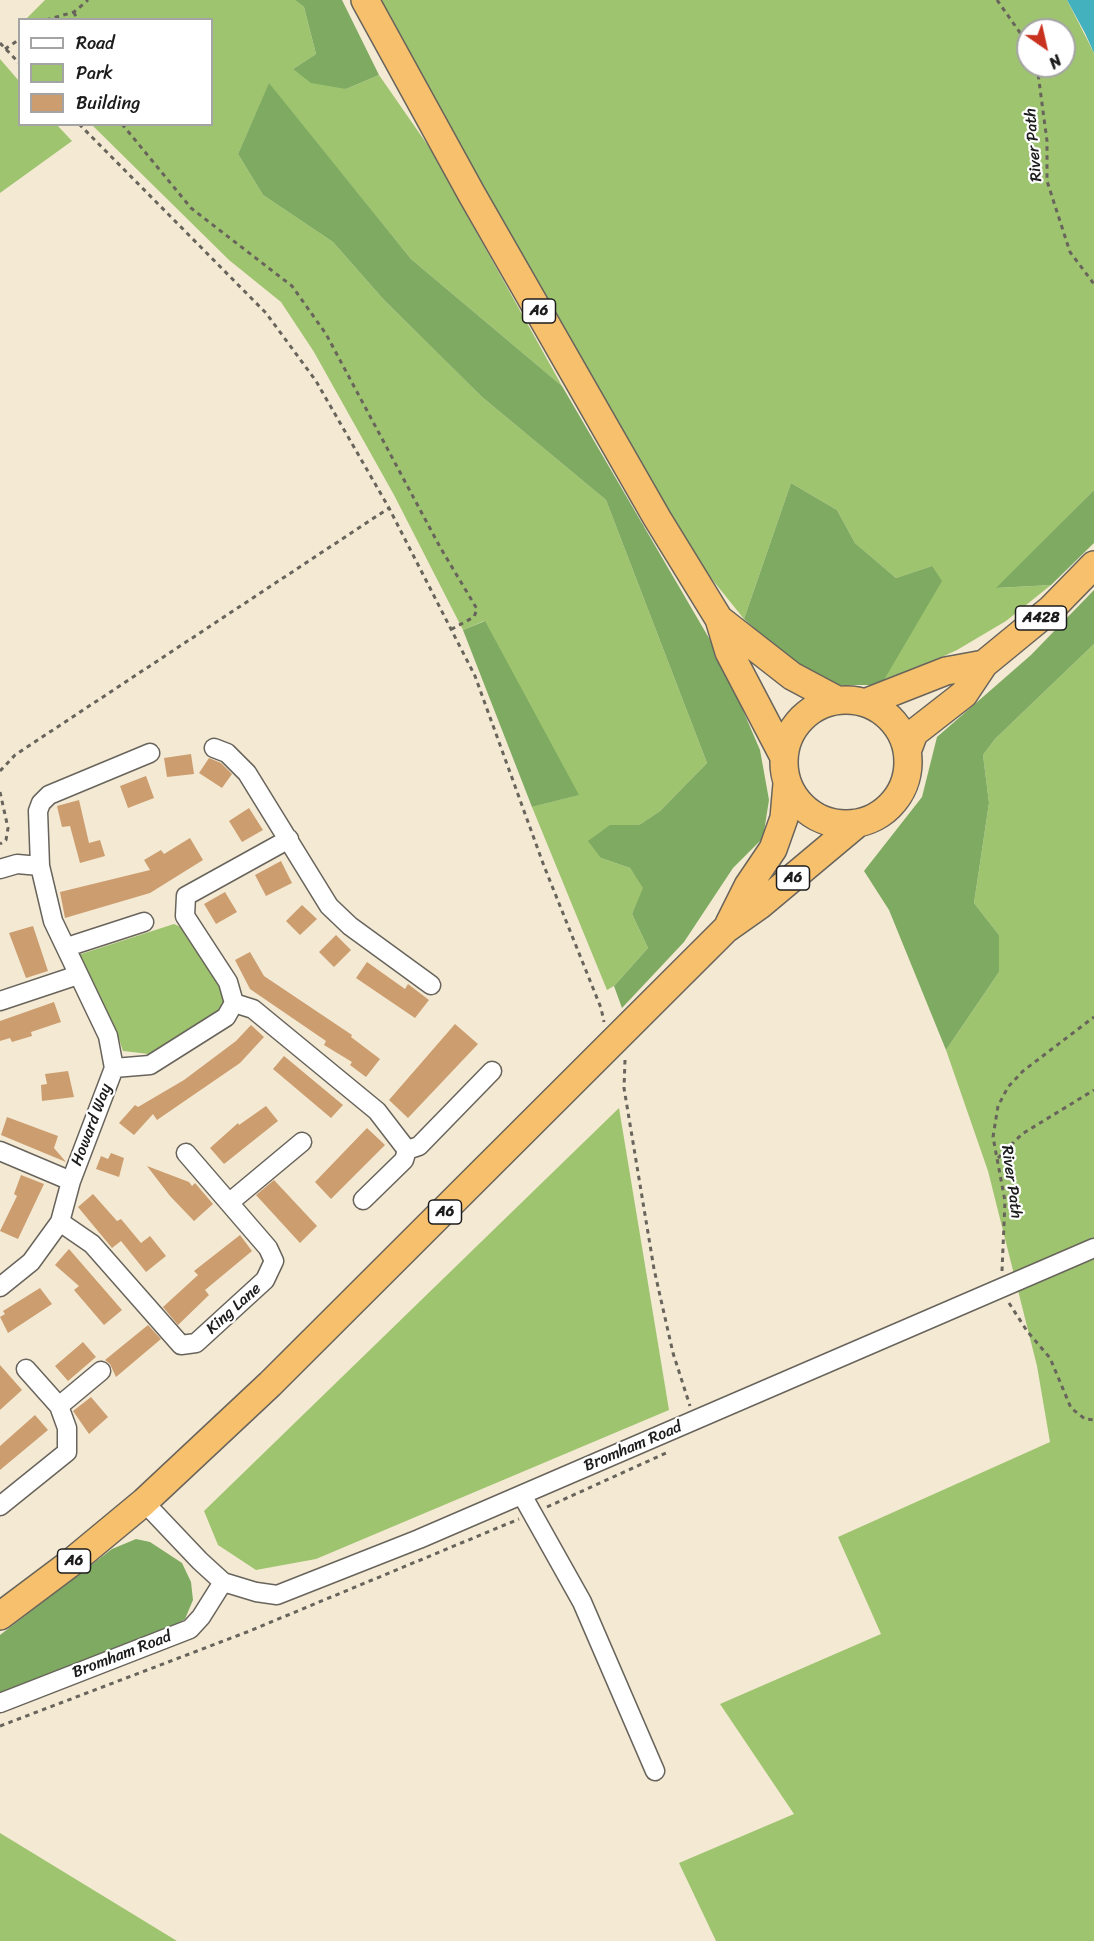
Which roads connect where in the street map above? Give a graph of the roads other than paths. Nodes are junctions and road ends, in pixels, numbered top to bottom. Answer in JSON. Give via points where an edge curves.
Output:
{"nodes":[{"id":1,"x":365,"y":0,"type":"edge"},
{"id":2,"x":1094,"y":566,"type":"edge"},
{"id":3,"x":719,"y":619,"type":"junction"},
{"id":4,"x":984,"y":664,"type":"junction"},
{"id":5,"x":837,"y":700,"type":"junction"},
{"id":6,"x":867,"y":702,"type":"junction"},
{"id":7,"x":214,"y":748,"type":"dead end"},
{"id":8,"x":908,"y":749,"type":"junction"},
{"id":9,"x":150,"y":753,"type":"dead end"},
{"id":10,"x":784,"y":757,"type":"junction"},
{"id":11,"x":787,"y":784,"type":"junction"},
{"id":12,"x":858,"y":823,"type":"junction"},
{"id":13,"x":289,"y":839,"type":"junction"},
{"id":14,"x":40,"y":866,"type":"junction"},
{"id":15,"x":0,"y":869,"type":"edge"},
{"id":16,"x":144,"y":922,"type":"dead end"},
{"id":17,"x":726,"y":930,"type":"junction"},
{"id":18,"x":67,"y":947,"type":"junction"},
{"id":19,"x":78,"y":975,"type":"junction"},
{"id":20,"x":431,"y":985,"type":"dead end"},
{"id":21,"x":0,"y":1001,"type":"edge"},
{"id":22,"x":234,"y":1003,"type":"junction"},
{"id":23,"x":114,"y":1068,"type":"junction"},
{"id":24,"x":492,"y":1071,"type":"dead end"},
{"id":25,"x":302,"y":1142,"type":"dead end"},
{"id":26,"x":407,"y":1150,"type":"junction"},
{"id":27,"x":0,"y":1151,"type":"edge"},
{"id":28,"x":186,"y":1153,"type":"dead end"},
{"id":29,"x":71,"y":1181,"type":"junction"},
{"id":30,"x":363,"y":1200,"type":"dead end"},
{"id":31,"x":230,"y":1202,"type":"junction"},
{"id":32,"x":60,"y":1222,"type":"junction"},
{"id":33,"x":1094,"y":1248,"type":"edge"},
{"id":34,"x":0,"y":1287,"type":"edge"},
{"id":35,"x":26,"y":1369,"type":"dead end"},
{"id":36,"x":101,"y":1371,"type":"dead end"},
{"id":37,"x":59,"y":1406,"type":"junction"},
{"id":38,"x":522,"y":1495,"type":"junction"},
{"id":39,"x":144,"y":1502,"type":"junction"},
{"id":40,"x":0,"y":1506,"type":"edge"},
{"id":41,"x":224,"y":1582,"type":"junction"},
{"id":42,"x":0,"y":1616,"type":"edge"},
{"id":43,"x":0,"y":1703,"type":"edge"},
{"id":44,"x":655,"y":1771,"type":"dead end"}],
"edges":[{"from":1,"to":3,"type":"highway","number":"A6","via":[[471,193]]},
{"from":2,"to":4,"type":"highway","number":"A428","via":[[1051,609]]},
{"from":3,"to":5,"type":"highway","number":"A6","via":[[792,676]]},
{"from":3,"to":10,"type":"highway","number":"A6","via":[[729,652]]},
{"from":4,"to":6,"type":"highway","number":"A428","via":[[946,671]]},
{"from":4,"to":8,"type":"highway","number":"A428","via":[[964,694],[914,733]]},
{"from":5,"to":6,"type":"highway"},
{"from":5,"to":10,"type":"highway","via":[[817,706],[800,719],[789,737]]},
{"from":6,"to":8,"type":"highway","via":[[886,713],[900,729]]},
{"from":7,"to":13,"type":"street","via":[[227,753],[247,773]]},
{"from":8,"to":12,"type":"highway","via":[[906,782],[898,796],[888,809]]},
{"from":9,"to":14,"type":"street","name":"Howard Way","via":[[49,795],[41,803]]},
{"from":10,"to":11,"type":"highway"},
{"from":11,"to":12,"type":"highway","via":[[808,811],[823,820]]},
{"from":11,"to":17,"type":"highway","number":"A6","via":[[784,818],[773,849],[748,886]]},
{"from":12,"to":17,"type":"highway","number":"A6"},
{"from":13,"to":20,"type":"street","via":[[329,906]]},
{"from":13,"to":22,"type":"street","via":[[186,896],[185,916],[228,982]]},
{"from":14,"to":15,"type":"street","via":[[17,864]]},
{"from":14,"to":18,"type":"street","name":"Howard Way","via":[[53,921]]},
{"from":16,"to":18,"type":"street"},
{"from":17,"to":39,"type":"highway","number":"A6","via":[[270,1384]]},
{"from":18,"to":19,"type":"street","name":"Howard Way"},
{"from":19,"to":21,"type":"street"},
{"from":19,"to":23,"type":"street","name":"Howard Way","via":[[108,1036]]},
{"from":22,"to":23,"type":"street","via":[[226,1017],[150,1065]]},
{"from":22,"to":26,"type":"street","via":[[253,1009],[377,1111]]},
{"from":23,"to":29,"type":"street","name":"Howard Way"},
{"from":24,"to":26,"type":"street","via":[[419,1146]]},
{"from":25,"to":31,"type":"street"},
{"from":26,"to":30,"type":"street","via":[[404,1160]]},
{"from":27,"to":29,"type":"street"},
{"from":28,"to":31,"type":"street","name":"King Lane"},
{"from":29,"to":32,"type":"street","name":"Howard Way"},
{"from":31,"to":32,"type":"street","name":"King Lane","via":[[274,1261],[265,1280],[196,1344],[181,1344],[92,1244]]},
{"from":32,"to":34,"type":"street","name":"Howard Way","via":[[31,1262]]},
{"from":33,"to":38,"type":"street","name":"Bromham Road","via":[[1037,1272],[1004,1292]]},
{"from":35,"to":37,"type":"street"},
{"from":36,"to":37,"type":"street"},
{"from":37,"to":40,"type":"street","via":[[67,1428],[67,1452]]},
{"from":38,"to":41,"type":"street","name":"Bromham Road","via":[[278,1595]]},
{"from":38,"to":44,"type":"street","via":[[582,1602]]},
{"from":39,"to":41,"type":"street","name":"Bromham Road"},
{"from":39,"to":42,"type":"highway","number":"A6"},
{"from":41,"to":43,"type":"street","name":"Bromham Road","via":[[190,1629]]}]}
